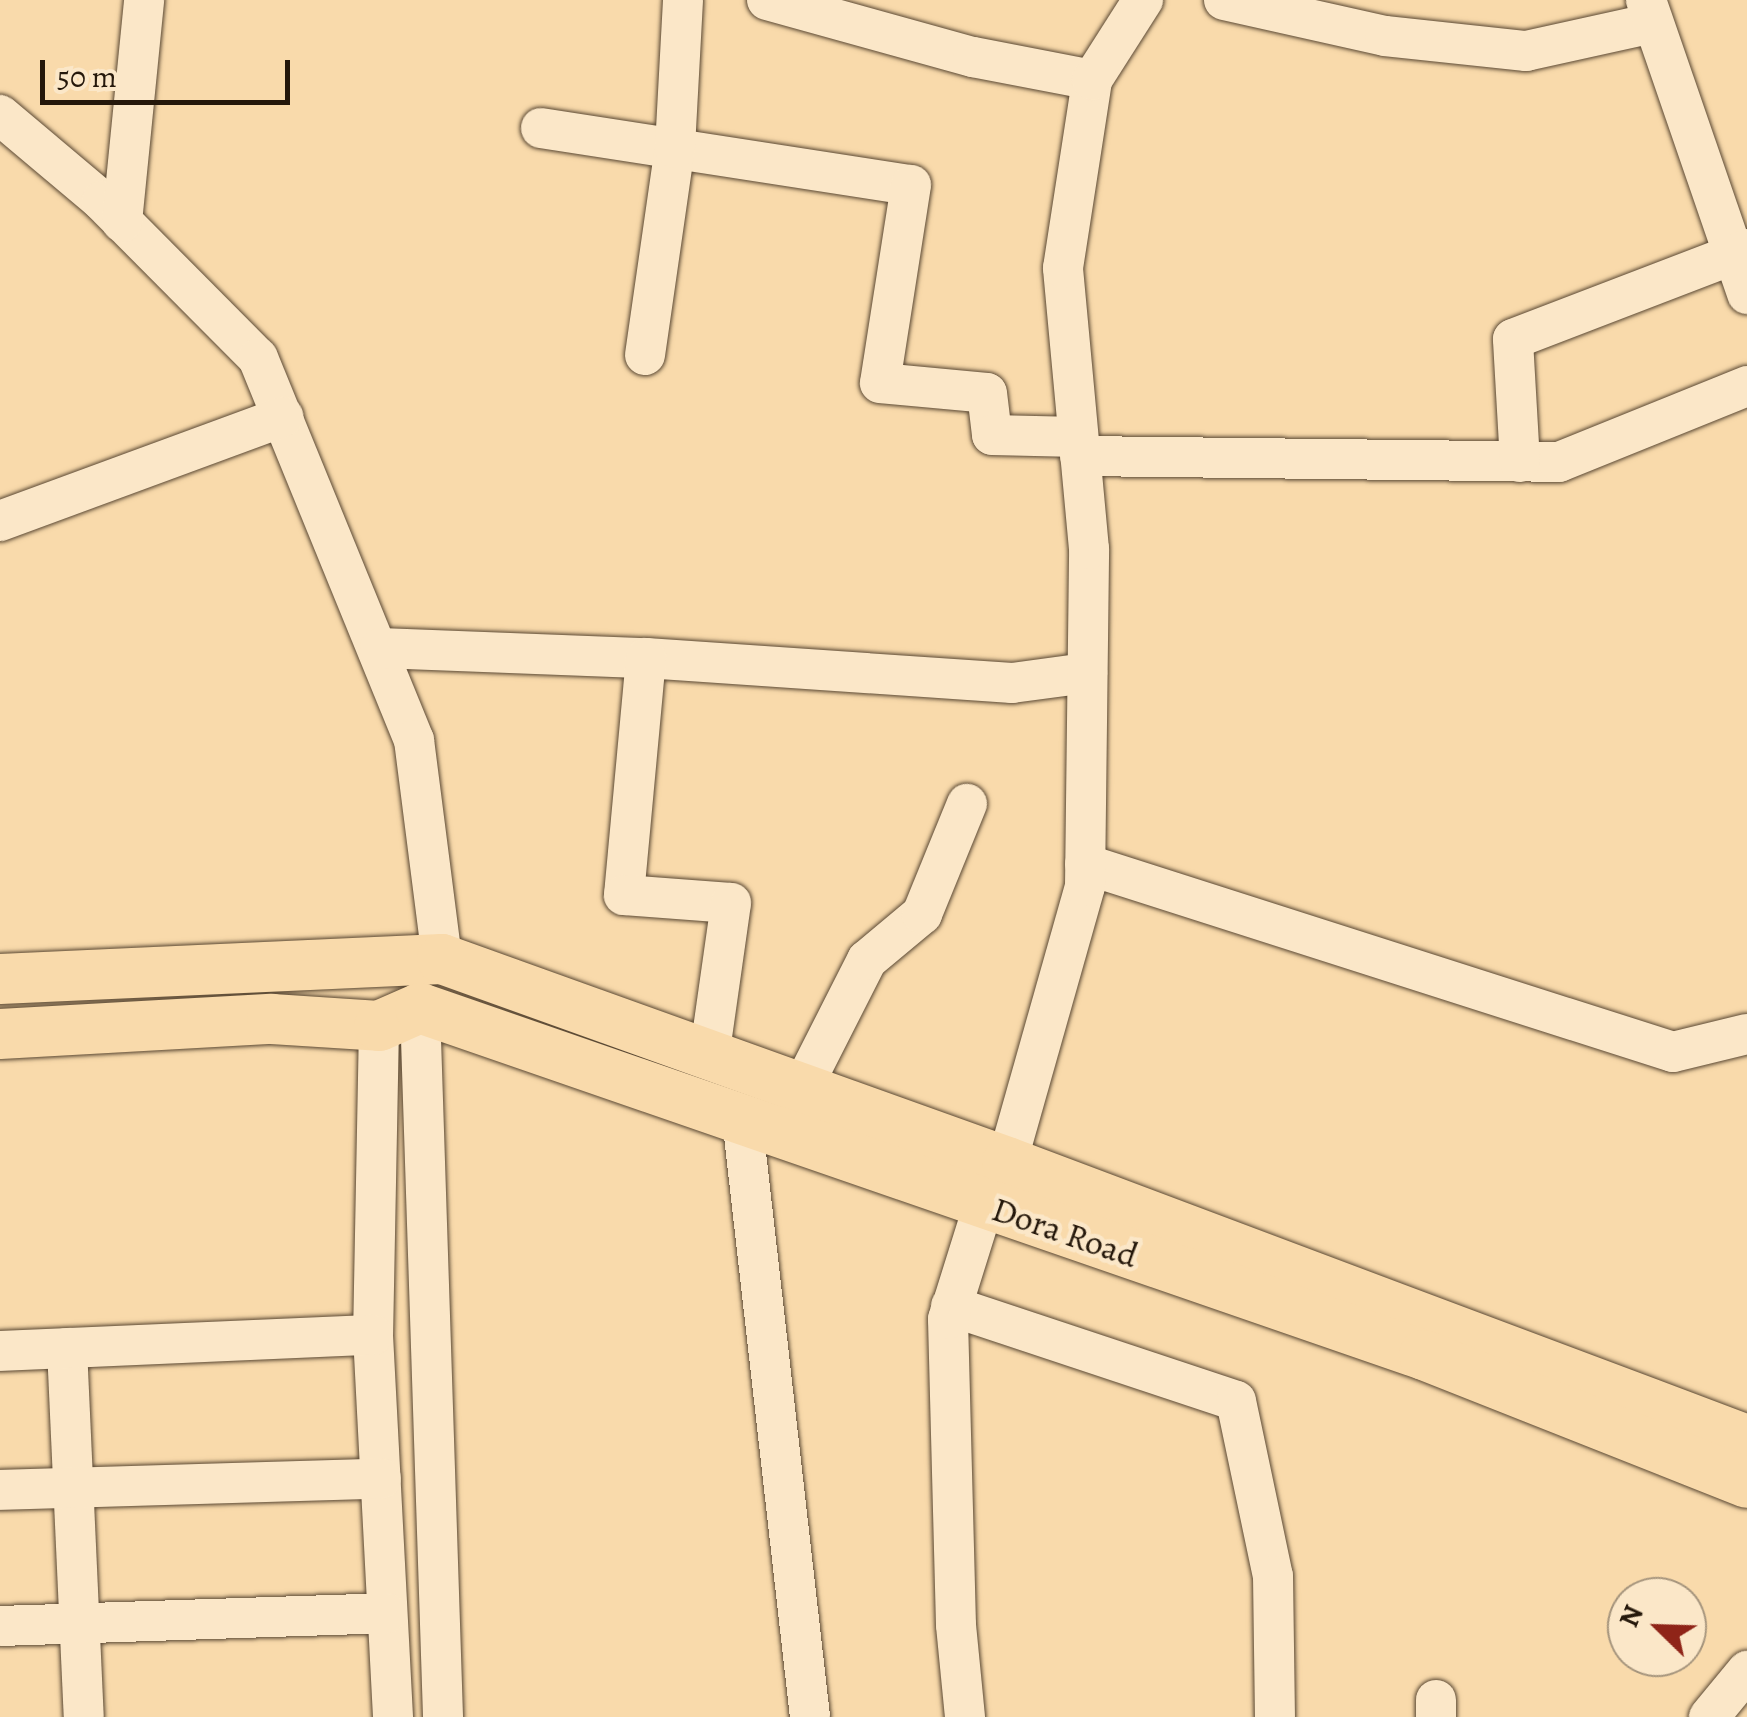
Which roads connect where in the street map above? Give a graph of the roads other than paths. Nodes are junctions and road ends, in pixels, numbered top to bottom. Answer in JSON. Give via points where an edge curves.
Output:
{"nodes":[{"id":1,"x":144,"y":0,"type":"edge"},
{"id":2,"x":683,"y":0,"type":"edge"},
{"id":3,"x":767,"y":0,"type":"edge"},
{"id":4,"x":1224,"y":0,"type":"edge"},
{"id":5,"x":1137,"y":1,"type":"edge"},
{"id":6,"x":1649,"y":11,"type":"edge"},
{"id":7,"x":1092,"y":80,"type":"junction"},
{"id":8,"x":0,"y":115,"type":"edge"},
{"id":9,"x":541,"y":128,"type":"dead end"},
{"id":10,"x":675,"y":148,"type":"junction"},
{"id":11,"x":122,"y":222,"type":"junction"},
{"id":12,"x":1743,"y":266,"type":"edge"},
{"id":13,"x":645,"y":355,"type":"dead end"},
{"id":14,"x":1747,"y":386,"type":"edge"},
{"id":15,"x":282,"y":417,"type":"junction"},
{"id":16,"x":1079,"y":447,"type":"junction"},
{"id":17,"x":1520,"y":462,"type":"junction"},
{"id":18,"x":0,"y":520,"type":"edge"},
{"id":19,"x":380,"y":648,"type":"junction"},
{"id":20,"x":646,"y":658,"type":"junction"},
{"id":21,"x":1087,"y":673,"type":"junction"},
{"id":22,"x":967,"y":804,"type":"dead end"},
{"id":23,"x":1085,"y":864,"type":"junction"},
{"id":24,"x":442,"y":959,"type":"junction"},
{"id":25,"x":0,"y":979,"type":"edge"},
{"id":26,"x":400,"y":1017,"type":"junction"},
{"id":27,"x":0,"y":1034,"type":"edge"},
{"id":28,"x":1747,"y":1034,"type":"edge"},
{"id":29,"x":708,"y":1058,"type":"junction"},
{"id":30,"x":800,"y":1092,"type":"junction"},
{"id":31,"x":742,"y":1118,"type":"junction"},
{"id":32,"x":996,"y":1183,"type":"junction"},
{"id":33,"x":952,"y":1306,"type":"junction"},
{"id":34,"x":373,"y":1335,"type":"junction"},
{"id":35,"x":67,"y":1348,"type":"junction"},
{"id":36,"x":0,"y":1351,"type":"edge"},
{"id":37,"x":1747,"y":1440,"type":"edge"},
{"id":38,"x":381,"y":1479,"type":"junction"},
{"id":39,"x":1747,"y":1483,"type":"edge"},
{"id":40,"x":73,"y":1487,"type":"junction"},
{"id":41,"x":0,"y":1490,"type":"edge"},
{"id":42,"x":387,"y":1613,"type":"junction"},
{"id":43,"x":79,"y":1623,"type":"junction"},
{"id":44,"x":0,"y":1626,"type":"edge"},
{"id":45,"x":1747,"y":1672,"type":"edge"},
{"id":46,"x":84,"y":1717,"type":"edge"},
{"id":47,"x":392,"y":1717,"type":"edge"},
{"id":48,"x":443,"y":1717,"type":"edge"},
{"id":49,"x":810,"y":1717,"type":"edge"},
{"id":50,"x":965,"y":1717,"type":"edge"},
{"id":51,"x":1275,"y":1717,"type":"edge"},
{"id":52,"x":1709,"y":1717,"type":"edge"}],
"edges":[{"from":1,"to":11,"type":"street"},
{"from":2,"to":10,"type":"street"},
{"from":3,"to":7,"type":"street","via":[[973,58]]},
{"from":4,"to":6,"type":"street","via":[[1385,36],[1526,51]]},
{"from":5,"to":7,"type":"street"},
{"from":6,"to":12,"type":"street"},
{"from":7,"to":16,"type":"street","via":[[1063,268]]},
{"from":8,"to":11,"type":"street"},
{"from":9,"to":10,"type":"street"},
{"from":10,"to":13,"type":"street"},
{"from":10,"to":16,"type":"street","via":[[911,185],[880,383],[987,393],[992,434]]},
{"from":11,"to":15,"type":"street","via":[[258,358]]},
{"from":12,"to":17,"type":"street","via":[[1513,339]]},
{"from":14,"to":17,"type":"street","via":[[1559,462]]},
{"from":15,"to":18,"type":"street"},
{"from":15,"to":19,"type":"street"},
{"from":16,"to":17,"type":"street"},
{"from":16,"to":21,"type":"street","via":[[1089,549]]},
{"from":19,"to":20,"type":"street"},
{"from":19,"to":24,"type":"street","via":[[414,740]]},
{"from":20,"to":21,"type":"street","via":[[1012,684]]},
{"from":20,"to":29,"type":"street","via":[[624,895],[731,903]]},
{"from":21,"to":23,"type":"street"},
{"from":22,"to":30,"type":"street","via":[[922,914],[867,960]]},
{"from":23,"to":28,"type":"street","via":[[1673,1052]]},
{"from":23,"to":32,"type":"street","via":[[1085,886]]},
{"from":24,"to":25,"type":"main road"},
{"from":24,"to":26,"type":"main road"},
{"from":24,"to":29,"type":"main road"},
{"from":26,"to":27,"type":"main road","name":"Dora Road"},
{"from":26,"to":31,"type":"main road","name":"Dora Road"},
{"from":26,"to":34,"type":"street"},
{"from":26,"to":48,"type":"street"},
{"from":29,"to":30,"type":"main road"},
{"from":30,"to":32,"type":"main road"},
{"from":31,"to":32,"type":"main road","name":"Dora Road"},
{"from":31,"to":49,"type":"street"},
{"from":32,"to":33,"type":"street"},
{"from":32,"to":37,"type":"main road"},
{"from":32,"to":39,"type":"main road","name":"Dora Road"},
{"from":33,"to":50,"type":"street","via":[[956,1625]]},
{"from":33,"to":51,"type":"street","via":[[1236,1401],[1273,1576]]},
{"from":34,"to":35,"type":"street"},
{"from":34,"to":38,"type":"street"},
{"from":35,"to":36,"type":"street"},
{"from":35,"to":40,"type":"street"},
{"from":38,"to":40,"type":"street"},
{"from":38,"to":42,"type":"street"},
{"from":40,"to":41,"type":"street"},
{"from":40,"to":43,"type":"street"},
{"from":42,"to":43,"type":"street"},
{"from":42,"to":47,"type":"street"},
{"from":43,"to":44,"type":"street"},
{"from":43,"to":46,"type":"street"},
{"from":45,"to":52,"type":"street"}]}
